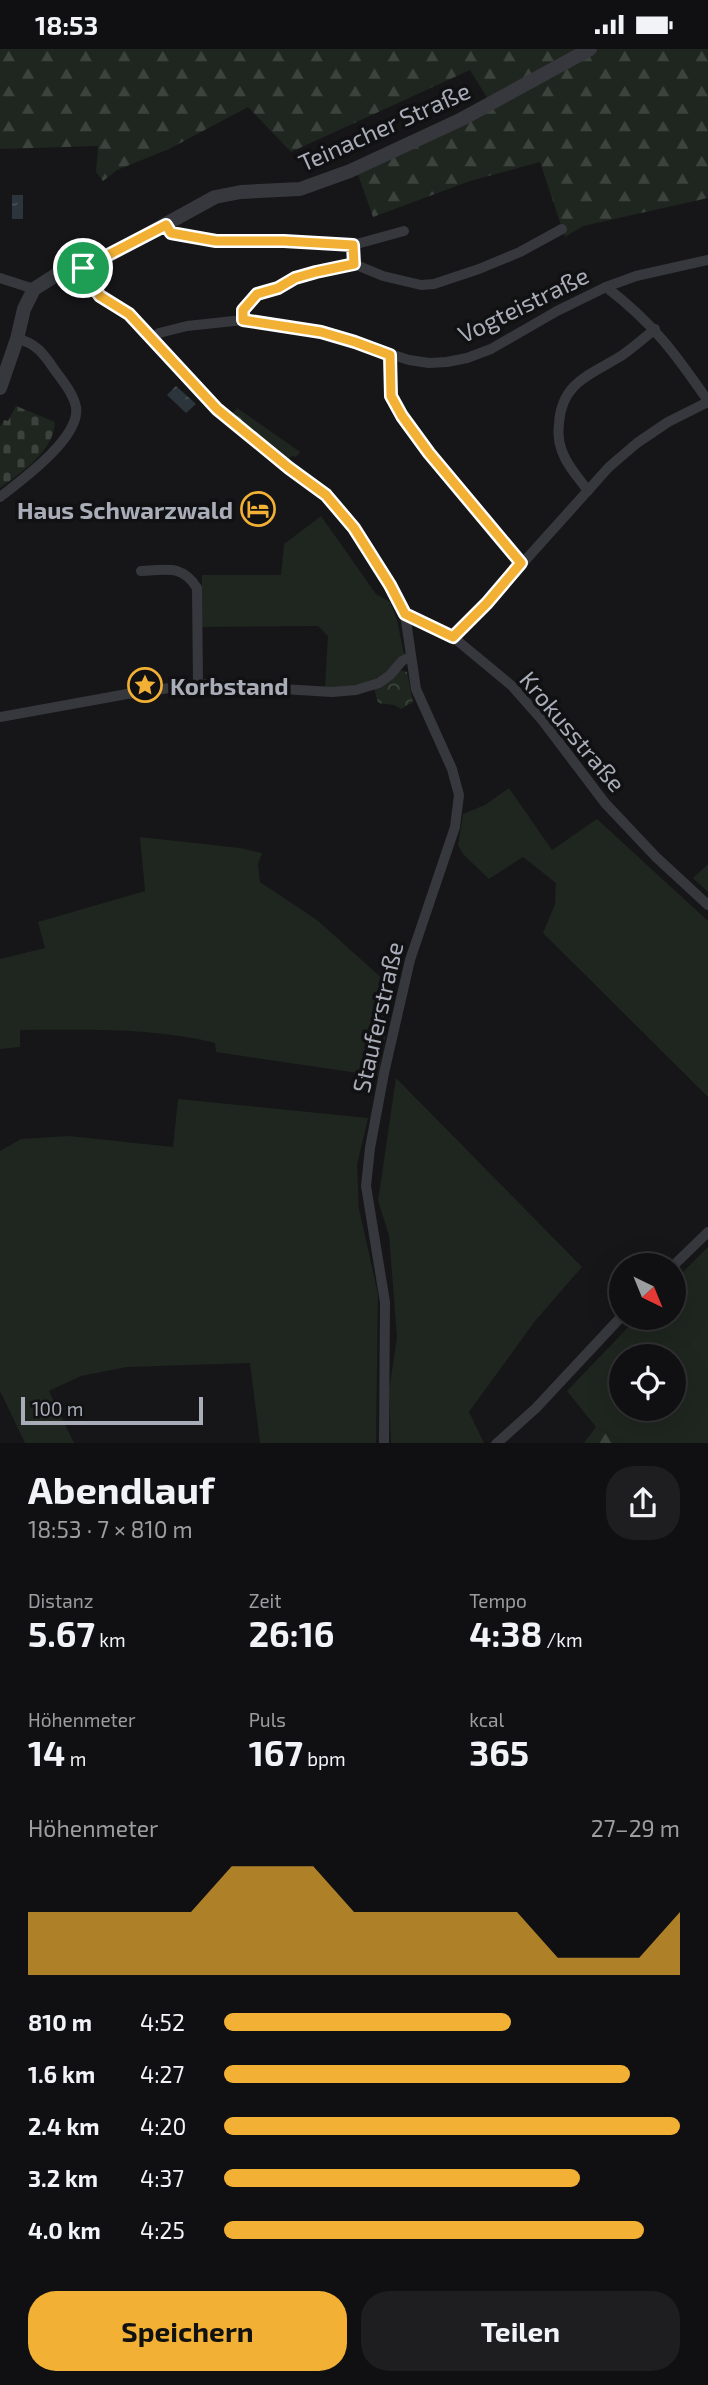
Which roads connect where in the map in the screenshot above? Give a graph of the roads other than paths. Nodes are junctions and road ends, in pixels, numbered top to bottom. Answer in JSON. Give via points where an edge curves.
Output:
{"nodes":[{"id":1,"x":590,"y":49,"type":"edge"},
{"id":2,"x":166,"y":225,"type":"junction"},
{"id":3,"x":562,"y":229,"type":"dead end"},
{"id":4,"x":404,"y":230,"type":"dead end"},
{"id":5,"x":353,"y":245,"type":"junction"},
{"id":6,"x":708,"y":260,"type":"edge"},
{"id":7,"x":354,"y":264,"type":"junction"},
{"id":8,"x":83,"y":268,"type":"junction"},
{"id":9,"x":0,"y":278,"type":"edge"},
{"id":10,"x":606,"y":287,"type":"junction"},
{"id":11,"x":34,"y":289,"type":"junction"},
{"id":12,"x":243,"y":320,"type":"junction"},
{"id":13,"x":655,"y":329,"type":"junction"},
{"id":14,"x":152,"y":338,"type":"junction"},
{"id":15,"x":17,"y":339,"type":"junction"},
{"id":16,"x":390,"y":355,"type":"junction"},
{"id":17,"x":0,"y":388,"type":"edge"},
{"id":18,"x":708,"y":402,"type":"edge"},
{"id":19,"x":588,"y":491,"type":"junction"},
{"id":20,"x":0,"y":497,"type":"edge"},
{"id":21,"x":521,"y":563,"type":"junction"},
{"id":22,"x":141,"y":571,"type":"dead end"},
{"id":23,"x":405,"y":614,"type":"junction"},
{"id":24,"x":453,"y":637,"type":"junction"},
{"id":25,"x":411,"y":656,"type":"junction"},
{"id":26,"x":198,"y":684,"type":"junction"},
{"id":27,"x":0,"y":717,"type":"edge"},
{"id":28,"x":708,"y":905,"type":"edge"},
{"id":29,"x":708,"y":1232,"type":"edge"},
{"id":30,"x":686,"y":1253,"type":"edge"},
{"id":31,"x":609,"y":1330,"type":"edge"},
{"id":32,"x":384,"y":1443,"type":"edge"},
{"id":33,"x":497,"y":1443,"type":"edge"}],
"edges":[{"from":1,"to":2,"type":"street","name":"Teinacher Straße","via":[[450,125],[325,181],[300,189],[215,197]]},
{"from":2,"to":5,"type":"street","via":[[171,233],[216,241]]},
{"from":2,"to":8,"type":"street","name":"Teinacher Straße"},
{"from":3,"to":7,"type":"street","via":[[480,269],[434,283],[421,285],[383,276]]},
{"from":4,"to":5,"type":"street"},
{"from":5,"to":7,"type":"street"},
{"from":6,"to":10,"type":"street","name":"Vogteistraße"},
{"from":7,"to":12,"type":"street","via":[[295,278],[257,294],[243,310]]},
{"from":8,"to":11,"type":"street","name":"Teinacher Straße","via":[[56,275]]},
{"from":8,"to":14,"type":"street","via":[[100,296],[129,314]]},
{"from":9,"to":11,"type":"street"},
{"from":10,"to":13,"type":"street"},
{"from":10,"to":16,"type":"street","name":"Vogteistraße","via":[[467,358],[429,363]]},
{"from":11,"to":15,"type":"street"},
{"from":12,"to":14,"type":"street","name":"Vogteistraße","via":[[187,326]]},
{"from":12,"to":16,"type":"street","name":"Vogteistraße","via":[[321,332]]},
{"from":13,"to":18,"type":"street"},
{"from":13,"to":19,"type":"street","via":[[576,383],[566,395],[560,411],[560,446]]},
{"from":14,"to":23,"type":"street","via":[[233,424],[326,495],[354,528]]},
{"from":15,"to":17,"type":"street"},
{"from":15,"to":20,"type":"street","via":[[30,341],[47,358],[76,407],[75,419],[64,439]]},
{"from":16,"to":21,"type":"street","via":[[391,396],[402,416]]},
{"from":18,"to":19,"type":"street","via":[[637,443]]},
{"from":19,"to":21,"type":"street"},
{"from":21,"to":24,"type":"street"},
{"from":22,"to":26,"type":"street","via":[[179,570],[197,588]]},
{"from":23,"to":24,"type":"street","name":"Krokusstraße"},
{"from":23,"to":25,"type":"street","name":"Stauferstraße"},
{"from":24,"to":28,"type":"street","name":"Krokusstraße","via":[[512,686],[605,803]]},
{"from":25,"to":26,"type":"street","via":[[379,683],[356,690]]},
{"from":25,"to":32,"type":"street","name":"Stauferstraße","via":[[416,689],[459,795],[454,827],[410,960],[370,1149],[366,1186],[385,1302]]},
{"from":26,"to":27,"type":"street"},
{"from":29,"to":30,"type":"street"},
{"from":31,"to":33,"type":"street"}]}
